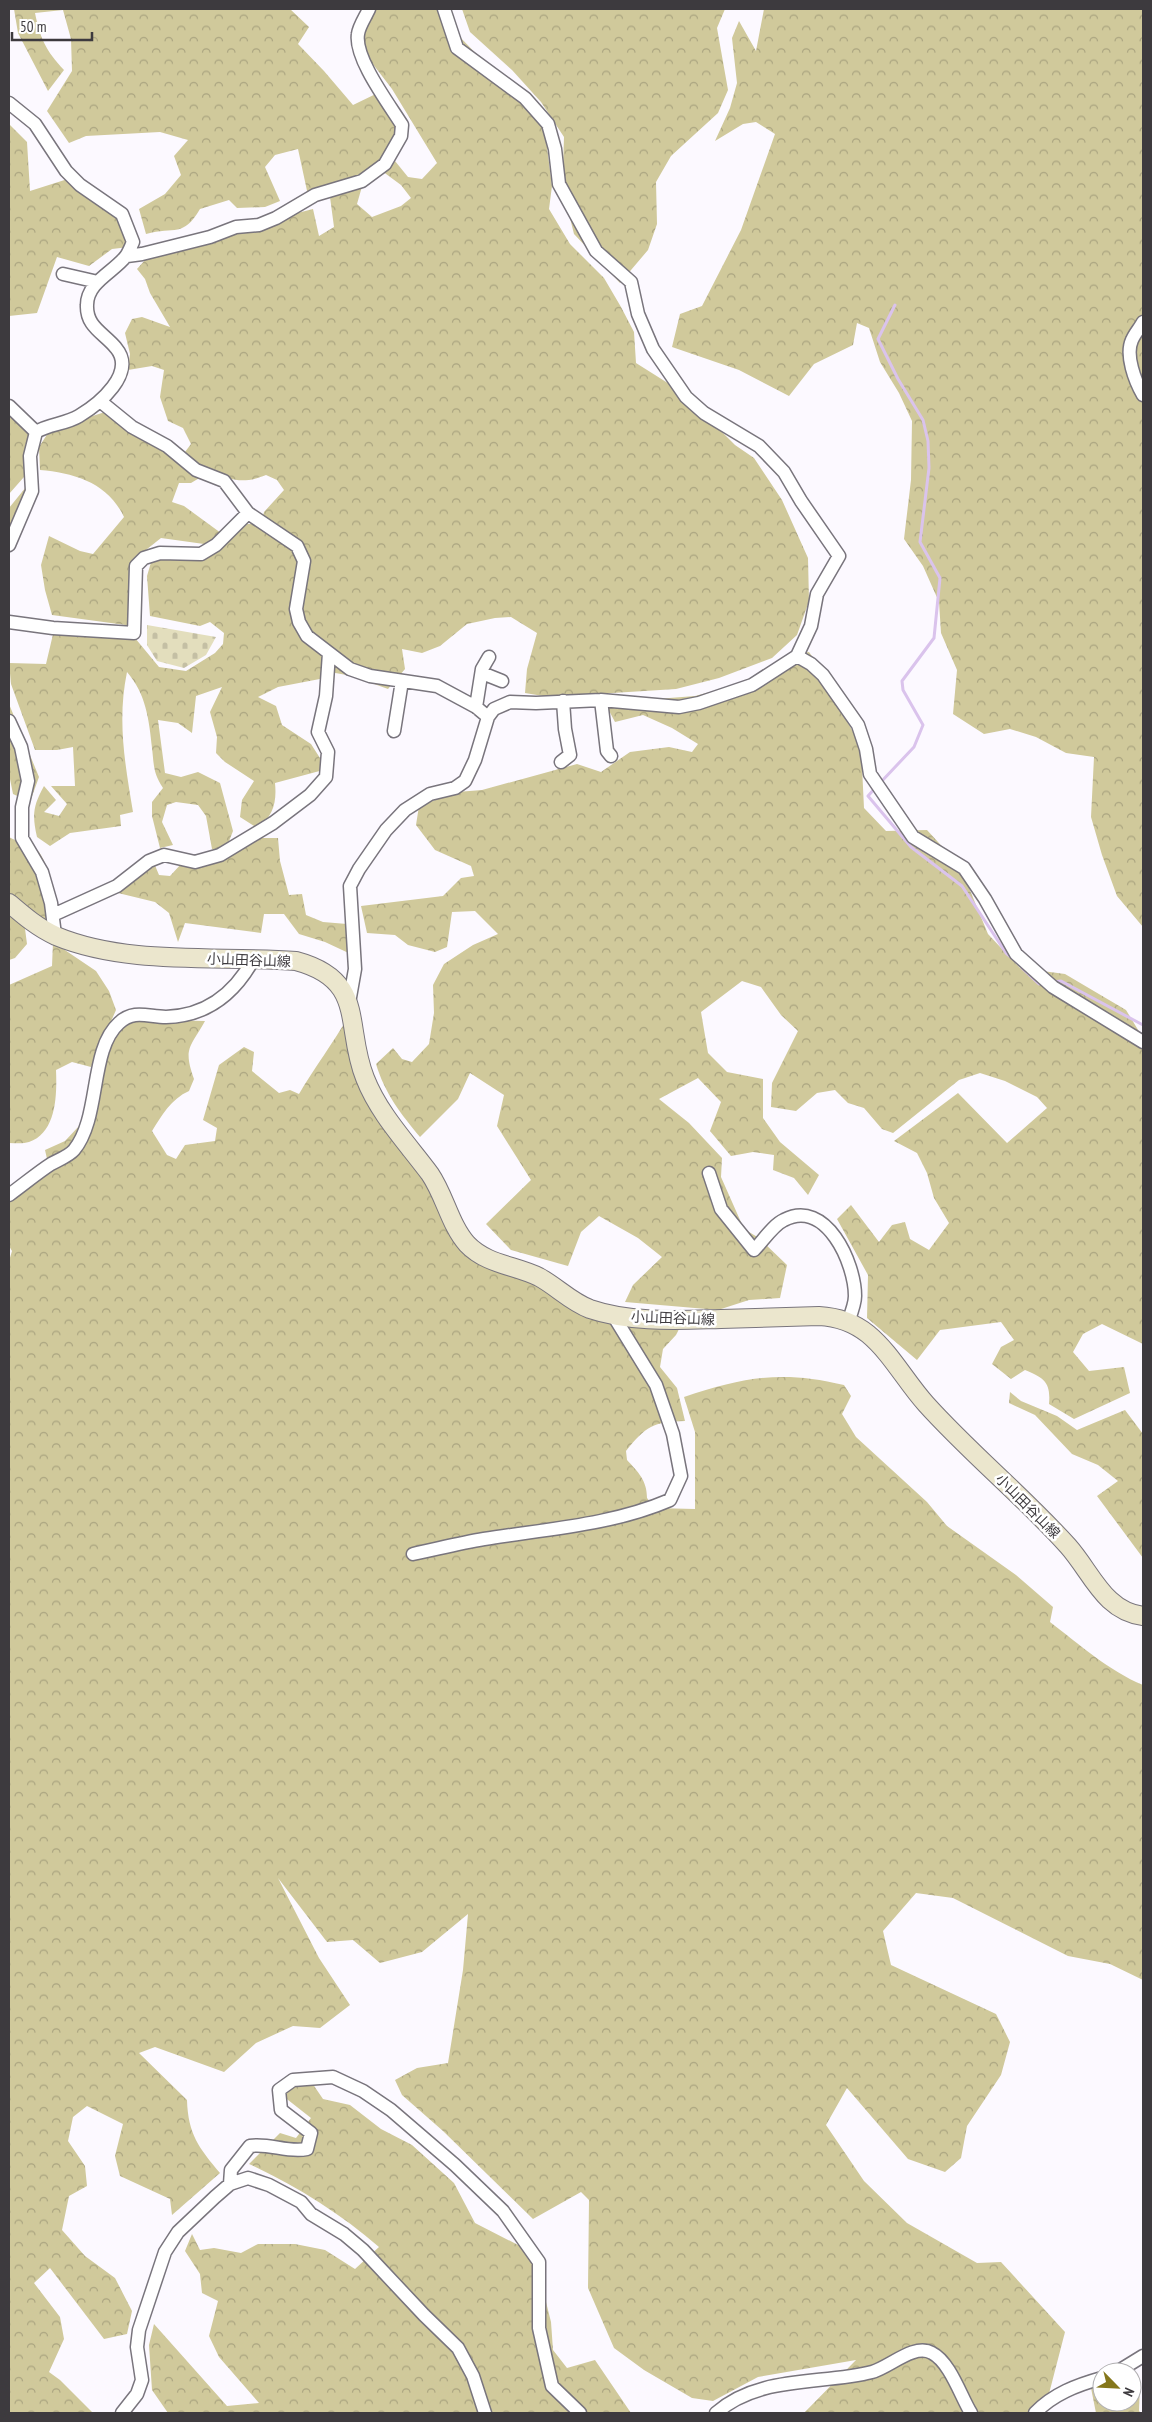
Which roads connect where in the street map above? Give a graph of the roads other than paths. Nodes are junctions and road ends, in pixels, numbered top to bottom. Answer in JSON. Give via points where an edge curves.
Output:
{"nodes":[{"id":1,"x":369,"y":9,"type":"edge"},
{"id":2,"x":444,"y":9,"type":"edge"},
{"id":3,"x":9,"y":103,"type":"edge"},
{"id":4,"x":127,"y":256,"type":"junction"},
{"id":5,"x":63,"y":274,"type":"dead end"},
{"id":6,"x":98,"y":282,"type":"junction"},
{"id":7,"x":1143,"y":322,"type":"edge"},
{"id":8,"x":1143,"y":395,"type":"edge"},
{"id":9,"x":100,"y":401,"type":"junction"},
{"id":10,"x":9,"y":406,"type":"edge"},
{"id":11,"x":36,"y":432,"type":"junction"},
{"id":12,"x":248,"y":513,"type":"junction"},
{"id":13,"x":9,"y":545,"type":"edge"},
{"id":14,"x":9,"y":622,"type":"edge"},
{"id":15,"x":329,"y":653,"type":"junction"},
{"id":16,"x":797,"y":656,"type":"junction"},
{"id":17,"x":489,"y":657,"type":"dead end"},
{"id":18,"x":482,"y":673,"type":"junction"},
{"id":19,"x":402,"y":681,"type":"junction"},
{"id":20,"x":502,"y":681,"type":"dead end"},
{"id":21,"x":601,"y":700,"type":"junction"},
{"id":22,"x":563,"y":702,"type":"junction"},
{"id":23,"x":476,"y":707,"type":"junction"},
{"id":24,"x":488,"y":717,"type":"junction"},
{"id":25,"x":9,"y":721,"type":"edge"},
{"id":26,"x":394,"y":731,"type":"dead end"},
{"id":27,"x":611,"y":756,"type":"dead end"},
{"id":28,"x":561,"y":762,"type":"dead end"},
{"id":29,"x":9,"y":903,"type":"edge"},
{"id":30,"x":53,"y":915,"type":"junction"},
{"id":31,"x":55,"y":935,"type":"junction"},
{"id":32,"x":253,"y":960,"type":"junction"},
{"id":33,"x":349,"y":1003,"type":"junction"},
{"id":34,"x":1143,"y":1042,"type":"edge"},
{"id":35,"x":709,"y":1173,"type":"dead end"},
{"id":36,"x":9,"y":1196,"type":"edge"},
{"id":37,"x":613,"y":1315,"type":"junction"},
{"id":38,"x":848,"y":1322,"type":"junction"},
{"id":39,"x":413,"y":1554,"type":"dead end"},
{"id":40,"x":1143,"y":1616,"type":"edge"},
{"id":41,"x":230,"y":2184,"type":"junction"},
{"id":42,"x":1092,"y":2381,"type":"edge"},
{"id":43,"x":122,"y":2413,"type":"edge"},
{"id":44,"x":485,"y":2413,"type":"edge"},
{"id":45,"x":580,"y":2413,"type":"edge"},
{"id":46,"x":716,"y":2413,"type":"edge"},
{"id":47,"x":971,"y":2413,"type":"edge"},
{"id":48,"x":1034,"y":2413,"type":"edge"}],
"edges":[{"from":1,"to":4,"type":"street","via":[[358,34],[359,46],[366,66],[402,125],[401,136],[385,164],[362,181],[315,195],[285,214],[259,225],[236,227],[210,237]]},
{"from":2,"to":16,"type":"street","via":[[457,48],[525,98],[548,124],[559,184],[596,251],[631,282],[638,314],[653,349],[686,398],[704,413],[759,446],[784,472],[839,556],[817,594],[811,626]]},
{"from":3,"to":4,"type":"street","via":[[35,124],[66,171],[122,214],[133,242]]},
{"from":4,"to":6,"type":"street"},
{"from":5,"to":6,"type":"street"},
{"from":6,"to":9,"type":"street","via":[[86,305],[88,319],[117,348],[122,364],[120,378]]},
{"from":7,"to":8,"type":"street","via":[[1130,350]]},
{"from":9,"to":11,"type":"street","via":[[78,417],[45,426]]},
{"from":9,"to":12,"type":"street","via":[[132,427],[167,446],[196,470],[224,481]]},
{"from":10,"to":11,"type":"street"},
{"from":11,"to":13,"type":"street","via":[[30,456],[32,491]]},
{"from":12,"to":14,"type":"street","via":[[216,545],[201,554],[160,552],[144,558],[136,566],[134,633]]},
{"from":12,"to":15,"type":"street","via":[[297,546],[304,561],[296,609],[299,622],[307,636]]},
{"from":15,"to":19,"type":"street","via":[[350,669]]},
{"from":15,"to":30,"type":"street","via":[[326,696],[318,732],[328,752],[326,777],[310,795],[273,823],[220,854],[195,862],[164,855],[149,861],[117,886]]},
{"from":16,"to":21,"type":"street","via":[[752,685],[699,703],[679,707]]},
{"from":16,"to":34,"type":"street","via":[[823,674],[858,725],[870,774],[913,836],[964,868],[1016,954],[1053,987]]},
{"from":17,"to":18,"type":"street"},
{"from":18,"to":20,"type":"street"},
{"from":18,"to":23,"type":"street"},
{"from":19,"to":23,"type":"street","via":[[437,686]]},
{"from":19,"to":26,"type":"street"},
{"from":21,"to":22,"type":"street"},
{"from":21,"to":27,"type":"street","via":[[607,751]]},
{"from":22,"to":24,"type":"street","via":[[510,702],[494,709]]},
{"from":22,"to":28,"type":"street","via":[[564,729],[570,755]]},
{"from":23,"to":24,"type":"street"},
{"from":24,"to":33,"type":"street","via":[[465,781],[456,788],[430,794],[405,810],[386,830],[350,886],[355,969]]},
{"from":25,"to":30,"type":"street","via":[[21,747],[28,781],[22,807],[22,838],[42,872]]},
{"from":29,"to":31,"type":"main road","name":"小山田谷山線"},
{"from":30,"to":31,"type":"street"},
{"from":31,"to":32,"type":"main road","name":"小山田谷山線","via":[[105,951]]},
{"from":32,"to":33,"type":"main road","name":"小山田谷山線","via":[[296,961],[318,968],[338,985]]},
{"from":32,"to":36,"type":"street","via":[[245,974],[220,1001],[190,1015],[165,1017],[133,1013],[119,1023],[105,1044],[92,1107],[74,1151],[50,1164]]},
{"from":33,"to":37,"type":"main road","name":"小山田谷山線","via":[[364,1076],[374,1100],[431,1176],[467,1244],[499,1264],[538,1276],[584,1306]]},
{"from":35,"to":38,"type":"street","via":[[721,1209],[754,1250],[784,1220],[802,1215],[816,1219],[836,1236],[852,1272],[855,1297]]},
{"from":37,"to":38,"type":"main road","name":"小山田谷山線","via":[[673,1320],[819,1316]]},
{"from":37,"to":39,"type":"street","via":[[656,1385],[673,1434],[681,1476],[670,1500],[640,1513]]},
{"from":38,"to":40,"type":"main road","name":"小山田谷山線","via":[[874,1339],[925,1403],[1069,1547],[1112,1604]]},
{"from":41,"to":43,"type":"street","via":[[186,2223],[165,2252],[139,2330],[142,2380],[137,2394]]},
{"from":41,"to":44,"type":"street","via":[[248,2178],[269,2185],[301,2202],[311,2214],[363,2250],[458,2348],[473,2376]]},
{"from":41,"to":45,"type":"street","via":[[231,2170],[250,2146],[262,2145],[294,2152],[307,2149],[311,2133],[281,2110],[280,2090],[293,2080],[333,2077],[363,2092],[390,2110],[503,2210],[539,2262],[539,2328],[552,2386]]},
{"from":42,"to":48,"type":"street","via":[[1066,2390]]},
{"from":46,"to":47,"type":"street","via":[[735,2400],[767,2386],[873,2372],[922,2350],[933,2353],[943,2364]]}]}
